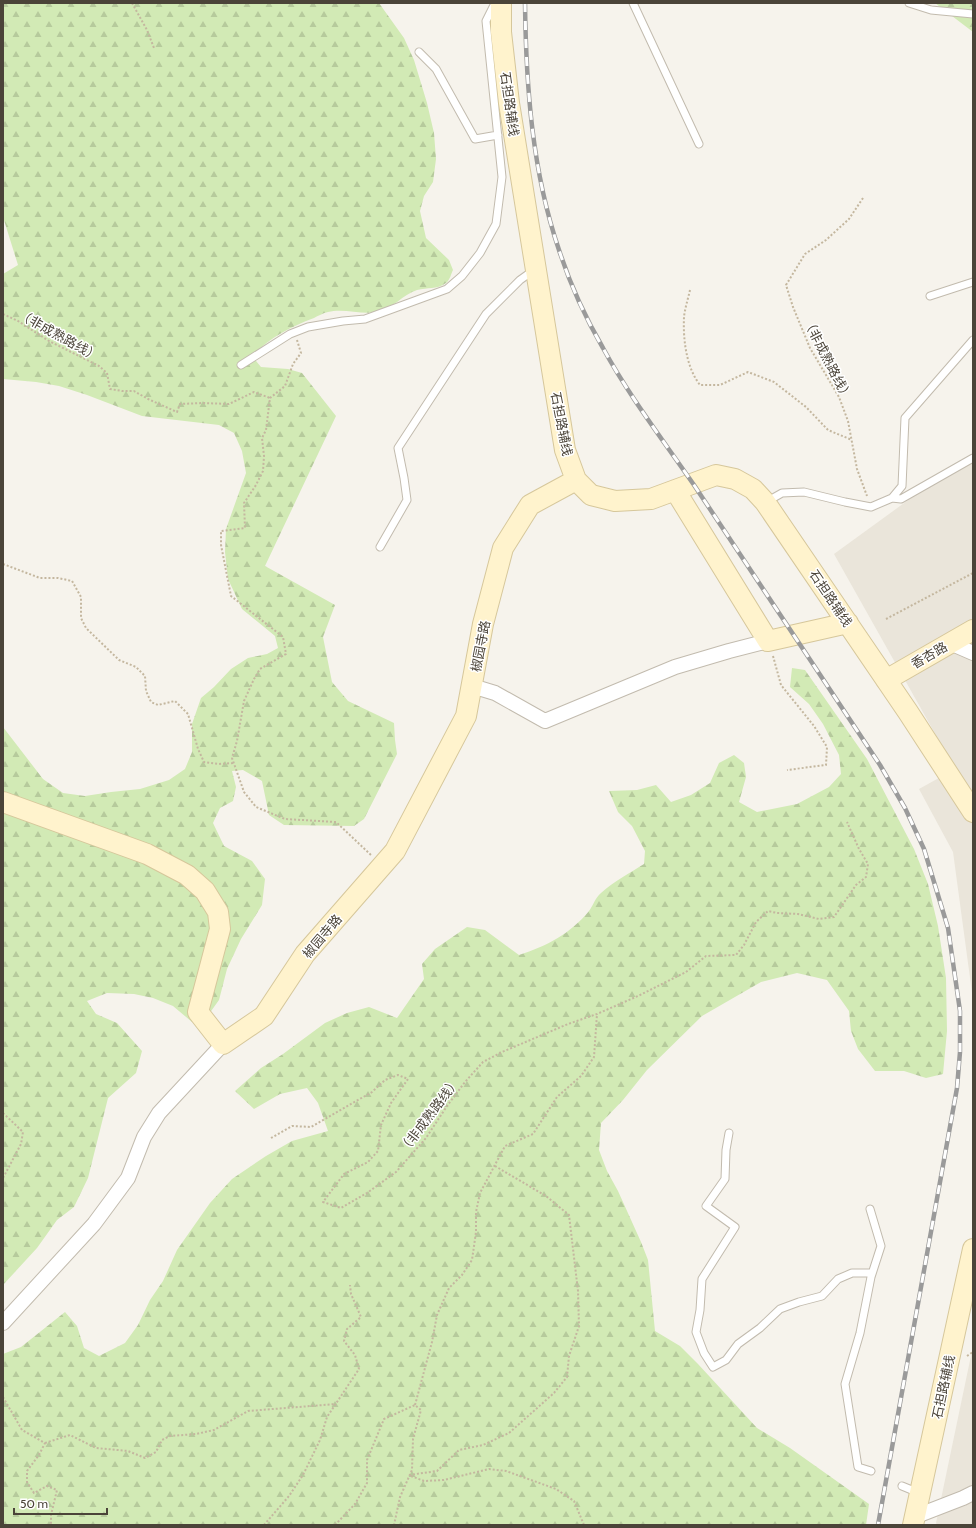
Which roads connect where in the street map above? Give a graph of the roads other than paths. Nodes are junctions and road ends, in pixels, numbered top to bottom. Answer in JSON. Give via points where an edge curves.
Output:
{"nodes":[{"id":1,"x":498,"y":3,"type":"edge"},
{"id":2,"x":501,"y":3,"type":"edge"},
{"id":3,"x":633,"y":3,"type":"edge"},
{"id":4,"x":909,"y":3,"type":"edge"},
{"id":5,"x":973,"y":14,"type":"edge"},
{"id":6,"x":419,"y":52,"type":"dead end"},
{"id":7,"x":498,"y":135,"type":"junction"},
{"id":8,"x":699,"y":144,"type":"dead end"},
{"id":9,"x":536,"y":269,"type":"junction"},
{"id":10,"x":973,"y":282,"type":"edge"},
{"id":11,"x":930,"y":296,"type":"dead end"},
{"id":12,"x":973,"y":340,"type":"edge"},
{"id":13,"x":242,"y":365,"type":"dead end"},
{"id":14,"x":973,"y":458,"type":"edge"},
{"id":15,"x":576,"y":480,"type":"junction"},
{"id":16,"x":675,"y":490,"type":"junction"},
{"id":17,"x":892,"y":498,"type":"junction"},
{"id":18,"x":766,"y":502,"type":"junction"},
{"id":19,"x":380,"y":547,"type":"dead end"},
{"id":20,"x":848,"y":623,"type":"junction"},
{"id":21,"x":973,"y":630,"type":"edge"},
{"id":22,"x":768,"y":641,"type":"junction"},
{"id":23,"x":950,"y":643,"type":"junction"},
{"id":24,"x":973,"y":653,"type":"edge"},
{"id":25,"x":886,"y":680,"type":"junction"},
{"id":26,"x":472,"y":686,"type":"junction"},
{"id":27,"x":3,"y":802,"type":"edge"},
{"id":28,"x":973,"y":812,"type":"edge"},
{"id":29,"x":222,"y":1044,"type":"junction"},
{"id":30,"x":730,"y":1133,"type":"dead end"},
{"id":31,"x":870,"y":1209,"type":"dead end"},
{"id":32,"x":973,"y":1249,"type":"edge"},
{"id":33,"x":872,"y":1273,"type":"junction"},
{"id":34,"x":3,"y":1323,"type":"edge"},
{"id":35,"x":871,"y":1471,"type":"dead end"},
{"id":36,"x":973,"y":1493,"type":"edge"},
{"id":37,"x":914,"y":1521,"type":"edge"}],
"edges":[{"from":1,"to":7,"type":"lane","via":[[486,21]]},
{"from":2,"to":9,"type":"main road","name":"石担路辅线","via":[[509,103]]},
{"from":3,"to":8,"type":"lane"},
{"from":4,"to":5,"type":"lane","via":[[931,10]]},
{"from":6,"to":7,"type":"lane","via":[[436,69],[475,139]]},
{"from":7,"to":13,"type":"lane","via":[[502,177],[496,224],[480,253],[448,289],[365,319],[308,326]]},
{"from":9,"to":15,"type":"main road","name":"石担路辅线","via":[[565,450]]},
{"from":9,"to":19,"type":"lane","via":[[520,280],[486,314],[398,448],[406,500]]},
{"from":10,"to":11,"type":"lane"},
{"from":12,"to":17,"type":"lane","via":[[905,418],[902,486]]},
{"from":14,"to":17,"type":"lane","via":[[901,499]]},
{"from":15,"to":16,"type":"main road","name":"石担路辅线","via":[[591,495],[615,502],[651,499]]},
{"from":15,"to":26,"type":"main road","name":"椒园寺路","via":[[530,505],[503,548],[483,624]]},
{"from":16,"to":18,"type":"main road","name":"石担路辅线","via":[[716,475],[735,479],[753,489]]},
{"from":16,"to":22,"type":"main road"},
{"from":17,"to":18,"type":"lane","via":[[871,507],[804,492],[782,494]]},
{"from":18,"to":20,"type":"main road","name":"石担路辅线"},
{"from":20,"to":22,"type":"main road"},
{"from":20,"to":25,"type":"main road","name":"石担路辅线"},
{"from":21,"to":23,"type":"main road","name":"香杏路"},
{"from":22,"to":26,"type":"street","via":[[675,667],[545,722],[495,693]]},
{"from":23,"to":24,"type":"street"},
{"from":23,"to":25,"type":"main road","name":"香杏路"},
{"from":25,"to":28,"type":"main road","name":"石担路辅线"},
{"from":26,"to":29,"type":"main road","name":"椒园寺路","via":[[466,716],[395,851],[305,954],[264,1016]]},
{"from":27,"to":29,"type":"main road","via":[[147,854],[187,875],[205,891],[218,912],[220,929],[198,1012]]},
{"from":29,"to":34,"type":"street","via":[[159,1113],[144,1137],[128,1178],[94,1224]]},
{"from":30,"to":33,"type":"lane","via":[[726,1150],[725,1179],[706,1206],[735,1227],[702,1279],[696,1332],[713,1367],[726,1360],[738,1344],[780,1309],[822,1296],[838,1279],[852,1273]]},
{"from":31,"to":33,"type":"lane","via":[[881,1246]]},
{"from":32,"to":37,"type":"main road","name":"石担路辅线","via":[[911,1490]]},
{"from":33,"to":35,"type":"lane","via":[[860,1333],[845,1384],[858,1467]]},
{"from":36,"to":37,"type":"street"}]}
